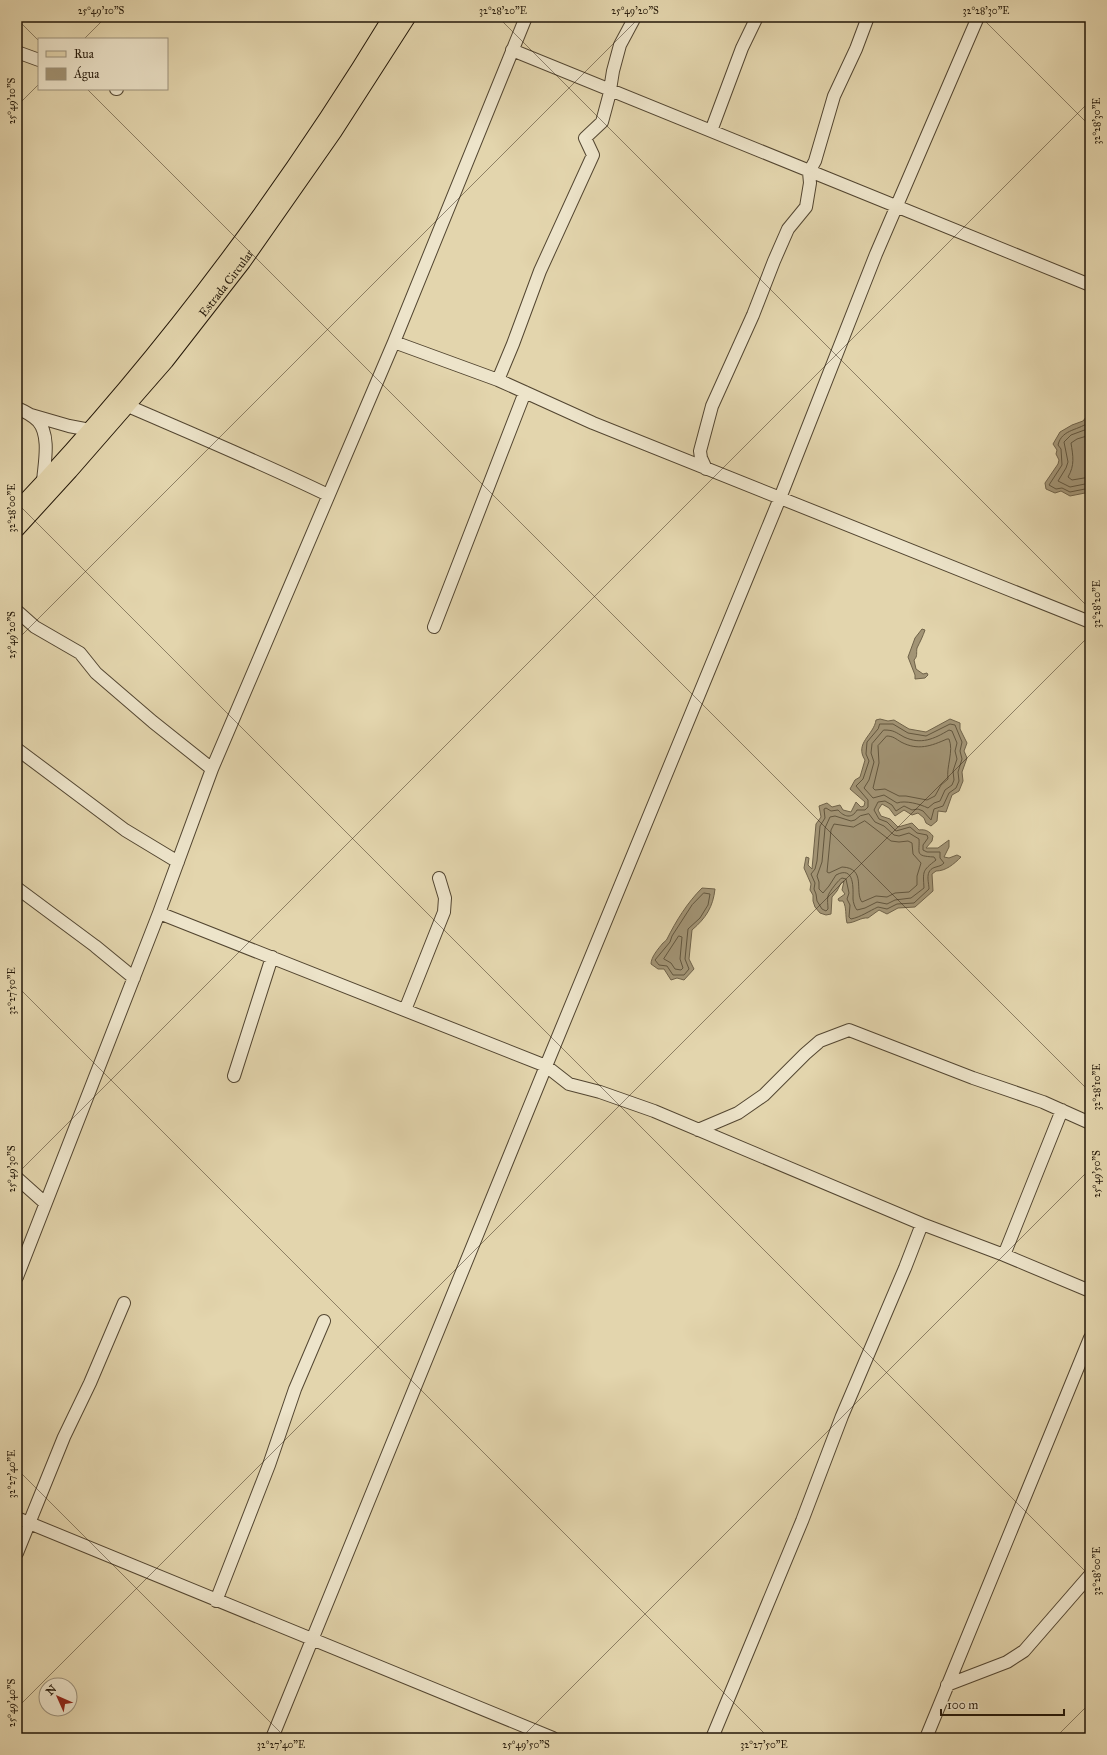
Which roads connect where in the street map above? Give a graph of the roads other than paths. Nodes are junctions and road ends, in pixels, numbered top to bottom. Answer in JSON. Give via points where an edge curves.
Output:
{"nodes":[{"id":1,"x":392,"y":17,"type":"edge"},
{"id":2,"x":408,"y":17,"type":"edge"},
{"id":3,"x":526,"y":17,"type":"edge"},
{"id":4,"x":635,"y":17,"type":"edge"},
{"id":5,"x":757,"y":17,"type":"edge"},
{"id":6,"x":868,"y":17,"type":"edge"},
{"id":7,"x":978,"y":17,"type":"edge"},
{"id":8,"x":512,"y":50,"type":"junction"},
{"id":9,"x":17,"y":52,"type":"edge"},
{"id":10,"x":38,"y":60,"type":"edge"},
{"id":11,"x":610,"y":90,"type":"junction"},
{"id":12,"x":711,"y":131,"type":"junction"},
{"id":13,"x":809,"y":172,"type":"junction"},
{"id":14,"x":896,"y":206,"type":"junction"},
{"id":15,"x":1090,"y":285,"type":"edge"},
{"id":16,"x":394,"y":342,"type":"junction"},
{"id":17,"x":498,"y":380,"type":"junction"},
{"id":18,"x":525,"y":392,"type":"junction"},
{"id":19,"x":128,"y":406,"type":"junction"},
{"id":20,"x":17,"y":408,"type":"edge"},
{"id":21,"x":30,"y":415,"type":"junction"},
{"id":22,"x":90,"y":430,"type":"junction"},
{"id":23,"x":706,"y":469,"type":"junction"},
{"id":24,"x":43,"y":482,"type":"junction"},
{"id":25,"x":784,"y":485,"type":"junction"},
{"id":26,"x":764,"y":492,"type":"junction"},
{"id":27,"x":328,"y":495,"type":"junction"},
{"id":28,"x":780,"y":498,"type":"junction"},
{"id":29,"x":17,"y":510,"type":"edge"},
{"id":30,"x":17,"y":529,"type":"edge"},
{"id":31,"x":17,"y":611,"type":"edge"},
{"id":32,"x":1090,"y":622,"type":"edge"},
{"id":33,"x":434,"y":627,"type":"dead end"},
{"id":34,"x":17,"y":749,"type":"edge"},
{"id":35,"x":212,"y":768,"type":"junction"},
{"id":36,"x":178,"y":862,"type":"junction"},
{"id":37,"x":439,"y":878,"type":"dead end"},
{"id":38,"x":17,"y":888,"type":"edge"},
{"id":39,"x":160,"y":913,"type":"junction"},
{"id":40,"x":272,"y":957,"type":"junction"},
{"id":41,"x":134,"y":978,"type":"junction"},
{"id":42,"x":405,"y":1010,"type":"junction"},
{"id":43,"x":546,"y":1066,"type":"junction"},
{"id":44,"x":234,"y":1076,"type":"dead end"},
{"id":45,"x":1062,"y":1110,"type":"junction"},
{"id":46,"x":1090,"y":1123,"type":"edge"},
{"id":47,"x":698,"y":1130,"type":"junction"},
{"id":48,"x":17,"y":1178,"type":"edge"},
{"id":49,"x":45,"y":1203,"type":"junction"},
{"id":50,"x":922,"y":1224,"type":"junction"},
{"id":51,"x":1004,"y":1255,"type":"junction"},
{"id":52,"x":21,"y":1257,"type":"edge"},
{"id":53,"x":17,"y":1277,"type":"edge"},
{"id":54,"x":1090,"y":1291,"type":"edge"},
{"id":55,"x":124,"y":1303,"type":"dead end"},
{"id":56,"x":324,"y":1321,"type":"dead end"},
{"id":57,"x":1090,"y":1338,"type":"edge"},
{"id":58,"x":17,"y":1518,"type":"edge"},
{"id":59,"x":30,"y":1524,"type":"junction"},
{"id":60,"x":17,"y":1553,"type":"edge"},
{"id":61,"x":1090,"y":1575,"type":"edge"},
{"id":62,"x":216,"y":1600,"type":"junction"},
{"id":63,"x":312,"y":1640,"type":"junction"},
{"id":64,"x":947,"y":1685,"type":"junction"},
{"id":65,"x":272,"y":1738,"type":"edge"},
{"id":66,"x":553,"y":1738,"type":"edge"},
{"id":67,"x":712,"y":1738,"type":"edge"},
{"id":68,"x":926,"y":1738,"type":"edge"}],
"edges":[{"from":1,"to":22,"type":"main road","name":"Estrada Circular","via":[[323,125],[233,252]]},
{"from":2,"to":19,"type":"main road","name":"Estrada Circular","via":[[334,132],[242,262]]},
{"from":3,"to":8,"type":"street"},
{"from":4,"to":11,"type":"street","via":[[620,45]]},
{"from":5,"to":12,"type":"street"},
{"from":6,"to":13,"type":"street","via":[[834,96],[815,161]]},
{"from":7,"to":14,"type":"street"},
{"from":8,"to":11,"type":"street"},
{"from":8,"to":16,"type":"street"},
{"from":9,"to":10,"type":"street"},
{"from":11,"to":12,"type":"street"},
{"from":11,"to":17,"type":"street","via":[[602,122],[585,138],[594,155],[540,271]]},
{"from":12,"to":13,"type":"street"},
{"from":13,"to":14,"type":"street"},
{"from":13,"to":23,"type":"street","via":[[806,207],[788,229],[712,406],[700,450]]},
{"from":14,"to":15,"type":"street"},
{"from":14,"to":25,"type":"street"},
{"from":16,"to":17,"type":"street"},
{"from":16,"to":27,"type":"street"},
{"from":17,"to":18,"type":"street"},
{"from":18,"to":23,"type":"street"},
{"from":18,"to":33,"type":"street"},
{"from":19,"to":27,"type":"street","via":[[228,448]]},
{"from":19,"to":30,"type":"main road","name":"Estrada Circular"},
{"from":20,"to":21,"type":"street"},
{"from":21,"to":22,"type":"street"},
{"from":21,"to":24,"type":"street","via":[[43,428]]},
{"from":22,"to":24,"type":"main road","name":"Estrada Circular"},
{"from":23,"to":26,"type":"street"},
{"from":24,"to":29,"type":"main road","name":"Estrada Circular"},
{"from":25,"to":26,"type":"street"},
{"from":25,"to":28,"type":"street"},
{"from":26,"to":28,"type":"street"},
{"from":27,"to":35,"type":"street"},
{"from":28,"to":32,"type":"street"},
{"from":28,"to":43,"type":"street"},
{"from":31,"to":35,"type":"street","via":[[35,626],[80,653],[96,673]]},
{"from":34,"to":36,"type":"street","via":[[125,830]]},
{"from":35,"to":36,"type":"street"},
{"from":36,"to":39,"type":"street"},
{"from":37,"to":42,"type":"street","via":[[445,898],[444,912]]},
{"from":38,"to":41,"type":"street"},
{"from":39,"to":40,"type":"street"},
{"from":39,"to":41,"type":"street"},
{"from":40,"to":42,"type":"street"},
{"from":40,"to":44,"type":"street"},
{"from":41,"to":49,"type":"street"},
{"from":42,"to":43,"type":"street"},
{"from":43,"to":47,"type":"street","via":[[569,1084],[600,1092]]},
{"from":43,"to":63,"type":"street"},
{"from":45,"to":46,"type":"street"},
{"from":45,"to":47,"type":"street","via":[[849,1030],[820,1041],[764,1095],[738,1113]]},
{"from":45,"to":51,"type":"street"},
{"from":47,"to":50,"type":"street"},
{"from":48,"to":49,"type":"street"},
{"from":49,"to":52,"type":"street"},
{"from":50,"to":51,"type":"street"},
{"from":50,"to":67,"type":"street"},
{"from":51,"to":54,"type":"street"},
{"from":52,"to":53,"type":"street"},
{"from":55,"to":59,"type":"street","via":[[64,1437]]},
{"from":56,"to":62,"type":"street","via":[[295,1389],[269,1465]]},
{"from":57,"to":64,"type":"street"},
{"from":58,"to":59,"type":"street"},
{"from":59,"to":60,"type":"street"},
{"from":59,"to":62,"type":"street"},
{"from":61,"to":64,"type":"street","via":[[1024,1651],[1007,1662]]},
{"from":62,"to":63,"type":"street"},
{"from":63,"to":65,"type":"street"},
{"from":63,"to":66,"type":"street"},
{"from":64,"to":68,"type":"street"}]}
